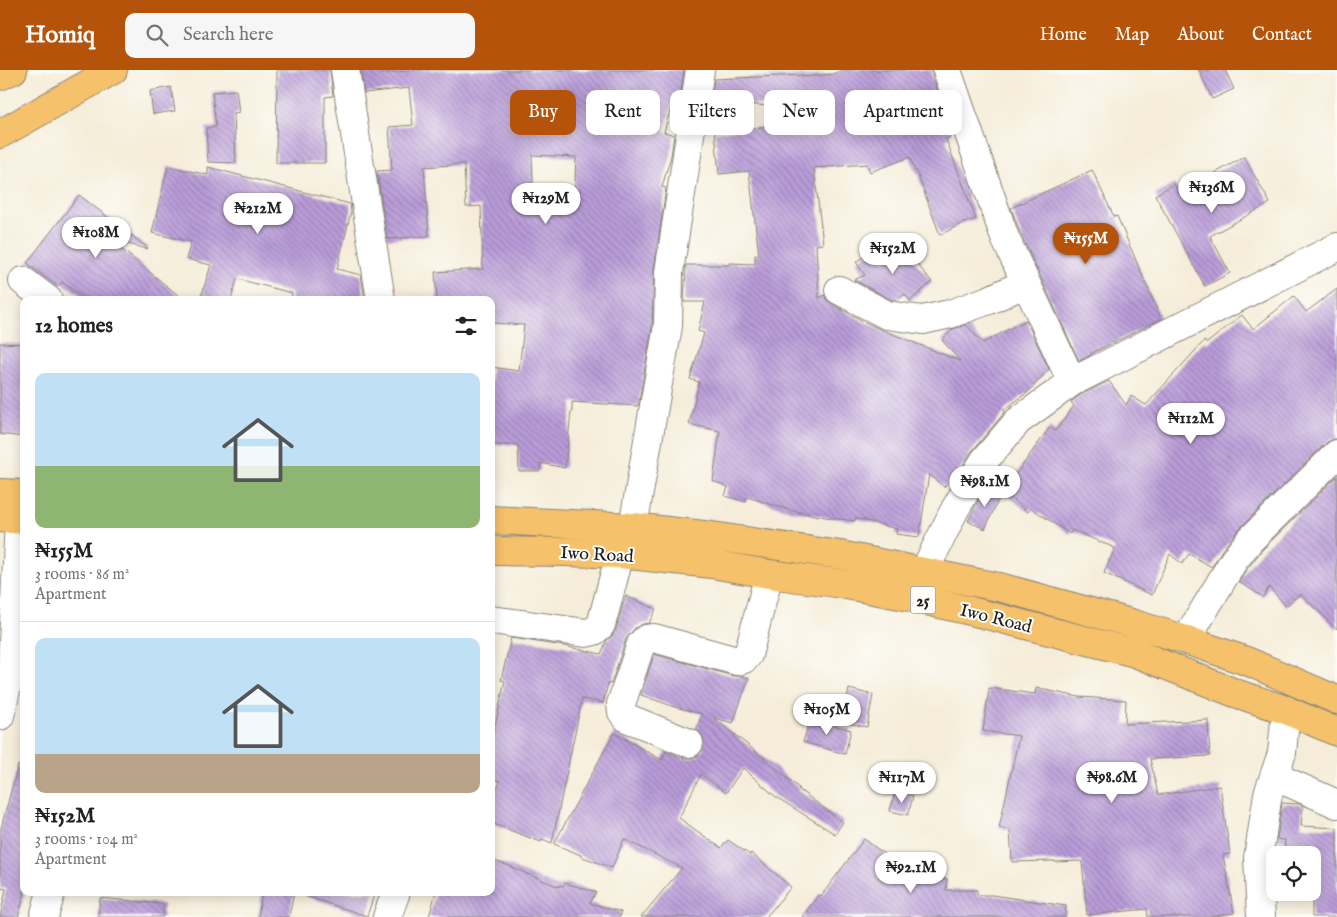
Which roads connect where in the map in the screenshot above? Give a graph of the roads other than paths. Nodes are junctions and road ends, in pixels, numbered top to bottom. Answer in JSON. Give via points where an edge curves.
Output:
{"nodes":[{"id":1,"x":13,"y":70,"type":"edge"},
{"id":2,"x":113,"y":70,"type":"edge"},
{"id":3,"x":345,"y":70,"type":"edge"},
{"id":4,"x":700,"y":70,"type":"edge"},
{"id":5,"x":947,"y":70,"type":"edge"},
{"id":6,"x":0,"y":76,"type":"edge"},
{"id":7,"x":0,"y":134,"type":"edge"},
{"id":8,"x":1337,"y":247,"type":"edge"},
{"id":9,"x":23,"y":281,"type":"dead end"},
{"id":10,"x":1026,"y":283,"type":"junction"},
{"id":11,"x":839,"y":290,"type":"dead end"},
{"id":12,"x":43,"y":296,"type":"edge"},
{"id":13,"x":380,"y":296,"type":"edge"},
{"id":14,"x":1072,"y":382,"type":"junction"},
{"id":15,"x":1337,"y":454,"type":"edge"},
{"id":16,"x":0,"y":493,"type":"edge"},
{"id":17,"x":17,"y":513,"type":"edge"},
{"id":18,"x":495,"y":520,"type":"edge"},
{"id":19,"x":634,"y":527,"type":"junction"},
{"id":20,"x":495,"y":551,"type":"edge"},
{"id":21,"x":620,"y":554,"type":"junction"},
{"id":22,"x":924,"y":572,"type":"junction"},
{"id":23,"x":769,"y":574,"type":"junction"},
{"id":24,"x":495,"y":621,"type":"edge"},
{"id":25,"x":1186,"y":640,"type":"junction"},
{"id":26,"x":1337,"y":700,"type":"edge"},
{"id":27,"x":1286,"y":710,"type":"junction"},
{"id":28,"x":0,"y":716,"type":"edge"},
{"id":29,"x":1337,"y":732,"type":"edge"},
{"id":30,"x":689,"y":743,"type":"dead end"},
{"id":31,"x":1274,"y":776,"type":"junction"},
{"id":32,"x":1337,"y":804,"type":"edge"},
{"id":33,"x":50,"y":896,"type":"edge"},
{"id":34,"x":395,"y":896,"type":"edge"},
{"id":35,"x":44,"y":917,"type":"edge"},
{"id":36,"x":387,"y":917,"type":"edge"},
{"id":37,"x":1260,"y":917,"type":"edge"}],
"edges":[{"from":1,"to":6,"type":"main road"},
{"from":2,"to":7,"type":"main road"},
{"from":3,"to":13,"type":"street"},
{"from":4,"to":19,"type":"street","via":[[669,272],[668,326]]},
{"from":5,"to":10,"type":"street","via":[[1005,238]]},
{"from":8,"to":14,"type":"street"},
{"from":9,"to":12,"type":"street"},
{"from":10,"to":11,"type":"street","via":[[989,300],[923,320],[887,315]]},
{"from":10,"to":14,"type":"street"},
{"from":14,"to":22,"type":"street","via":[[1018,421],[984,461],[955,509]]},
{"from":15,"to":25,"type":"street","via":[[1250,540],[1234,560]]},
{"from":16,"to":17,"type":"main road"},
{"from":17,"to":28,"type":"street","via":[[12,664]]},
{"from":18,"to":19,"type":"main road","name":"Iwo Road"},
{"from":19,"to":22,"type":"main road","name":"Iwo Road","via":[[840,555]]},
{"from":20,"to":21,"type":"main road","name":"Iwo Road","number":"25"},
{"from":21,"to":23,"type":"main road","name":"Iwo Road","number":"25"},
{"from":21,"to":24,"type":"street","via":[[601,625],[594,631],[586,633]]},
{"from":22,"to":25,"type":"main road","name":"Iwo Road","via":[[1003,588]]},
{"from":23,"to":27,"type":"main road","name":"Iwo Road","number":"25","via":[[905,596],[1135,653]]},
{"from":23,"to":30,"type":"street","via":[[748,655],[744,659],[737,661],[654,638],[641,644],[621,704],[622,712],[627,718]]},
{"from":25,"to":26,"type":"main road","name":"Iwo Road","via":[[1249,662]]},
{"from":27,"to":29,"type":"main road","name":"Iwo Road","number":"25"},
{"from":27,"to":31,"type":"street","via":[[1282,753]]},
{"from":31,"to":32,"type":"street"},
{"from":31,"to":37,"type":"street","via":[[1258,858]]},
{"from":33,"to":35,"type":"street"},
{"from":34,"to":36,"type":"street"}]}
